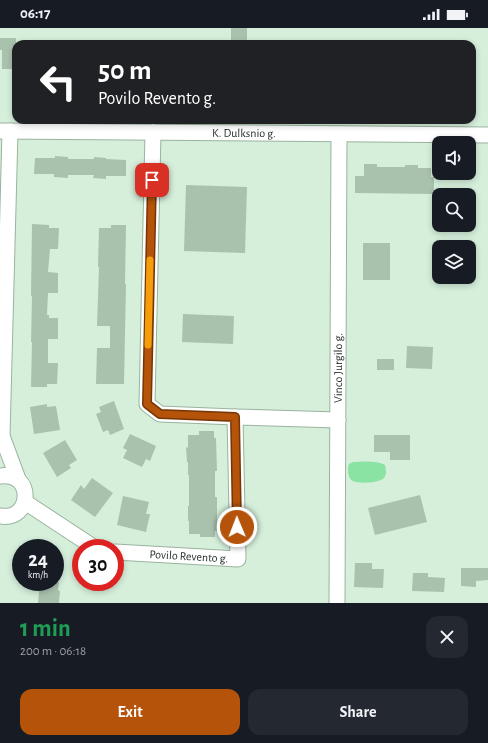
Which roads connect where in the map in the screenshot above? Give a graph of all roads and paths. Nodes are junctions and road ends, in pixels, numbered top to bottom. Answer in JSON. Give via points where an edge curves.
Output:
{"nodes":[{"id":1,"x":5,"y":131,"type":"edge"},
{"id":2,"x":153,"y":132,"type":"junction"},
{"id":3,"x":339,"y":134,"type":"junction"},
{"id":4,"x":488,"y":135,"type":"edge"},
{"id":5,"x":235,"y":417,"type":"junction"},
{"id":6,"x":338,"y":420,"type":"junction"},
{"id":7,"x":1,"y":441,"type":"edge"},
{"id":8,"x":0,"y":476,"type":"edge"},
{"id":9,"x":18,"y":479,"type":"junction"},
{"id":10,"x":25,"y":502,"type":"junction"},
{"id":11,"x":0,"y":516,"type":"edge"},
{"id":12,"x":81,"y":539,"type":"edge"},
{"id":13,"x":124,"y":553,"type":"edge"},
{"id":14,"x":337,"y":603,"type":"edge"}],
"edges":[{"from":1,"to":2,"type":"street","name":"K. Dulksnio g."},
{"from":1,"to":7,"type":"street"},
{"from":2,"to":3,"type":"street","name":"K. Dulksnio g."},
{"from":2,"to":5,"type":"street","via":[[147,404],[160,414]]},
{"from":3,"to":4,"type":"street","name":"K. Dulksnio g."},
{"from":3,"to":6,"type":"street","name":"Vinco Jurgilo g."},
{"from":5,"to":6,"type":"street"},
{"from":5,"to":13,"type":"street","name":"Povilo Revento g.","via":[[238,559]]},
{"from":6,"to":14,"type":"street","name":"Vinco Jurgilo g."},
{"from":7,"to":9,"type":"street"},
{"from":8,"to":9,"type":"street"},
{"from":9,"to":10,"type":"street","via":[[25,490]]},
{"from":10,"to":11,"type":"street","via":[[17,513]]},
{"from":10,"to":12,"type":"street"}]}
